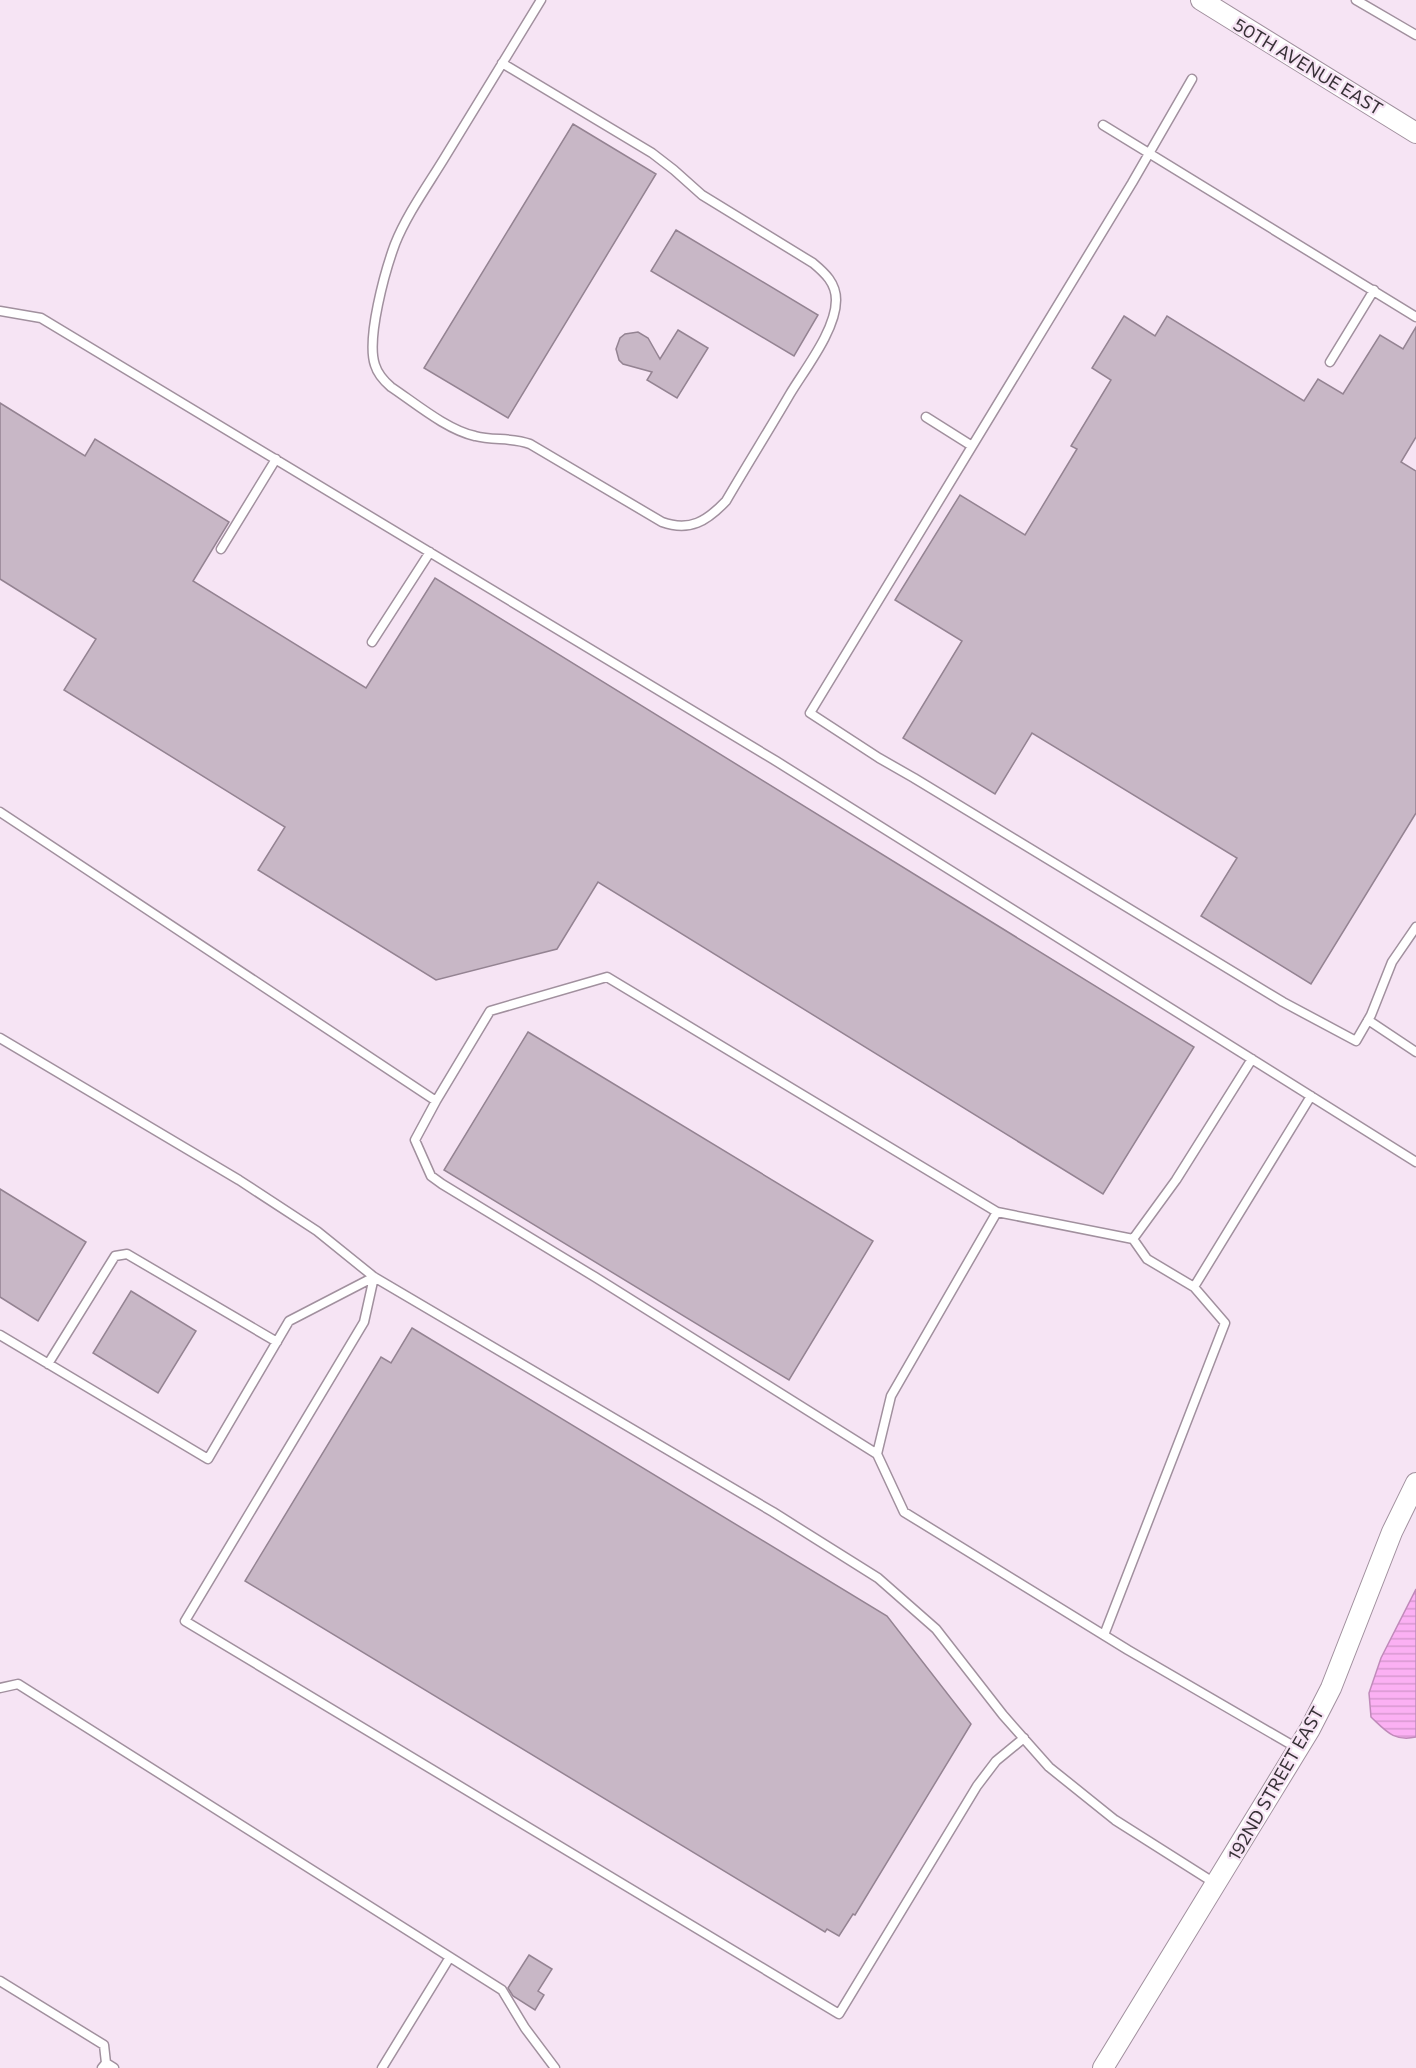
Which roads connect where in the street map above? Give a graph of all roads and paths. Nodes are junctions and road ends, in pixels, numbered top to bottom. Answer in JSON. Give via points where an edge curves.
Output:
{"nodes":[{"id":1,"x":541,"y":0,"type":"edge"},
{"id":2,"x":1202,"y":0,"type":"edge"},
{"id":3,"x":1356,"y":0,"type":"edge"},
{"id":4,"x":1416,"y":35,"type":"edge"},
{"id":5,"x":502,"y":63,"type":"junction"},
{"id":6,"x":1192,"y":79,"type":"dead end"},
{"id":7,"x":1103,"y":125,"type":"dead end"},
{"id":8,"x":1416,"y":133,"type":"edge"},
{"id":9,"x":1150,"y":152,"type":"junction"},
{"id":10,"x":1374,"y":290,"type":"junction"},
{"id":11,"x":0,"y":310,"type":"edge"},
{"id":12,"x":1416,"y":317,"type":"edge"},
{"id":13,"x":1330,"y":362,"type":"dead end"},
{"id":14,"x":926,"y":417,"type":"dead end"},
{"id":15,"x":972,"y":446,"type":"junction"},
{"id":16,"x":276,"y":459,"type":"junction"},
{"id":17,"x":221,"y":549,"type":"dead end"},
{"id":18,"x":430,"y":552,"type":"junction"},
{"id":19,"x":372,"y":642,"type":"dead end"},
{"id":20,"x":0,"y":812,"type":"edge"},
{"id":21,"x":1416,"y":927,"type":"edge"},
{"id":22,"x":1368,"y":1020,"type":"junction"},
{"id":23,"x":0,"y":1038,"type":"edge"},
{"id":24,"x":1416,"y":1052,"type":"edge"},
{"id":25,"x":1252,"y":1059,"type":"junction"},
{"id":26,"x":1311,"y":1096,"type":"junction"},
{"id":27,"x":436,"y":1101,"type":"junction"},
{"id":28,"x":1416,"y":1162,"type":"edge"},
{"id":29,"x":998,"y":1212,"type":"junction"},
{"id":30,"x":1133,"y":1239,"type":"junction"},
{"id":31,"x":374,"y":1277,"type":"junction"},
{"id":32,"x":1194,"y":1287,"type":"junction"},
{"id":33,"x":0,"y":1335,"type":"edge"},
{"id":34,"x":277,"y":1342,"type":"junction"},
{"id":35,"x":48,"y":1364,"type":"junction"},
{"id":36,"x":877,"y":1454,"type":"junction"},
{"id":37,"x":1416,"y":1483,"type":"edge"},
{"id":38,"x":1104,"y":1635,"type":"junction"},
{"id":39,"x":0,"y":1688,"type":"edge"},
{"id":40,"x":1024,"y":1738,"type":"junction"},
{"id":41,"x":1298,"y":1749,"type":"junction"},
{"id":42,"x":1217,"y":1884,"type":"junction"},
{"id":43,"x":450,"y":1957,"type":"junction"},
{"id":44,"x":0,"y":1981,"type":"edge"},
{"id":45,"x":107,"y":2066,"type":"edge"},
{"id":46,"x":382,"y":2068,"type":"edge"},
{"id":47,"x":555,"y":2068,"type":"edge"},
{"id":48,"x":1103,"y":2068,"type":"edge"}],
"edges":[{"from":1,"to":5,"type":"lane"},
{"from":2,"to":8,"type":"street","name":"50TH AVENUE EAST"},
{"from":3,"to":4,"type":"lane"},
{"from":5,"to":5,"type":"lane","via":[[395,244],[374,338],[375,367],[391,387],[456,429],[476,437],[520,441],[537,448],[672,526],[685,527],[705,520],[726,501],[820,345],[835,313],[832,282],[813,263],[702,195],[652,153]]},
{"from":6,"to":9,"type":"lane"},
{"from":7,"to":9,"type":"lane"},
{"from":9,"to":10,"type":"lane"},
{"from":9,"to":15,"type":"lane"},
{"from":10,"to":12,"type":"lane"},
{"from":10,"to":13,"type":"lane"},
{"from":11,"to":16,"type":"lane","via":[[41,318]]},
{"from":14,"to":15,"type":"lane"},
{"from":15,"to":22,"type":"lane","via":[[810,713],[1282,1002],[1356,1041]]},
{"from":16,"to":17,"type":"lane"},
{"from":16,"to":18,"type":"lane"},
{"from":18,"to":19,"type":"lane"},
{"from":18,"to":25,"type":"lane","via":[[776,761]]},
{"from":20,"to":27,"type":"lane"},
{"from":21,"to":22,"type":"lane","via":[[1392,962]]},
{"from":22,"to":24,"type":"lane"},
{"from":23,"to":31,"type":"lane","via":[[239,1180],[317,1231]]},
{"from":25,"to":26,"type":"lane"},
{"from":25,"to":30,"type":"lane","via":[[1176,1180]]},
{"from":26,"to":28,"type":"lane"},
{"from":26,"to":32,"type":"lane"},
{"from":27,"to":29,"type":"lane","via":[[490,1011],[607,977]]},
{"from":27,"to":36,"type":"lane","via":[[415,1140],[431,1176]]},
{"from":29,"to":30,"type":"lane"},
{"from":29,"to":36,"type":"lane","via":[[891,1396]]},
{"from":30,"to":32,"type":"lane","via":[[1147,1259]]},
{"from":31,"to":34,"type":"lane","via":[[289,1321]]},
{"from":31,"to":40,"type":"lane","via":[[878,1578],[936,1629]]},
{"from":31,"to":40,"type":"lane","via":[[364,1322],[185,1621],[839,2014],[977,1786],[996,1761]]},
{"from":32,"to":38,"type":"lane","via":[[1225,1323]]},
{"from":33,"to":35,"type":"lane"},
{"from":34,"to":35,"type":"lane","via":[[127,1254],[115,1256]]},
{"from":34,"to":35,"type":"lane","via":[[208,1459]]},
{"from":36,"to":38,"type":"lane","via":[[904,1512]]},
{"from":37,"to":41,"type":"street","name":"192ND STREET EAST","via":[[1392,1532],[1331,1688]]},
{"from":38,"to":41,"type":"lane"},
{"from":39,"to":43,"type":"lane","via":[[18,1684]]},
{"from":40,"to":42,"type":"lane","via":[[1049,1767],[1115,1820]]},
{"from":41,"to":42,"type":"street","name":"192ND STREET EAST"},
{"from":42,"to":48,"type":"street","name":"192ND STREET EAST"},
{"from":43,"to":46,"type":"lane"},
{"from":43,"to":47,"type":"lane","via":[[502,1990]]},
{"from":44,"to":45,"type":"lane","via":[[104,2045]]}]}
